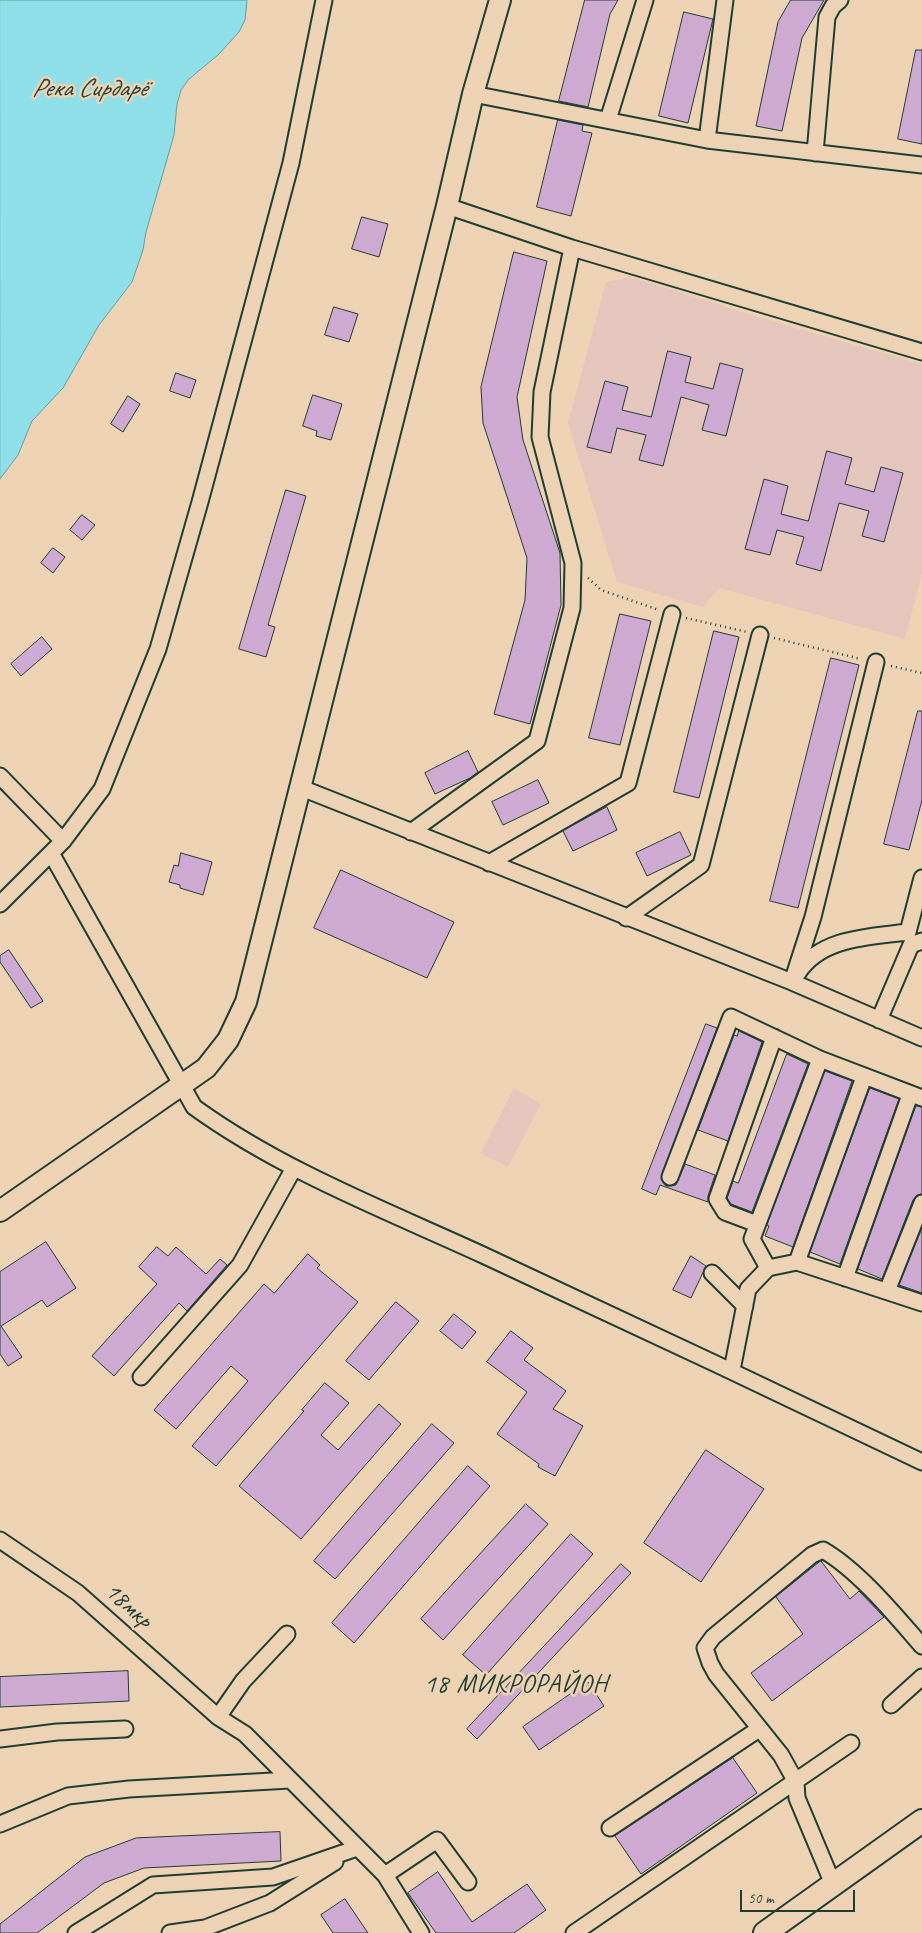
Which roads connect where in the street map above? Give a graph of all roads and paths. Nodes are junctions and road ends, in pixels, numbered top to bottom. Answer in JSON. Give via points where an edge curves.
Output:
{"nodes":[{"id":1,"x":324,"y":0,"type":"edge"},
{"id":2,"x":500,"y":0,"type":"edge"},
{"id":3,"x":645,"y":0,"type":"edge"},
{"id":4,"x":725,"y":0,"type":"edge"},
{"id":5,"x":840,"y":0,"type":"edge"},
{"id":6,"x":473,"y":94,"type":"junction"},
{"id":7,"x":608,"y":120,"type":"junction"},
{"id":8,"x":707,"y":140,"type":"junction"},
{"id":9,"x":815,"y":154,"type":"junction"},
{"id":10,"x":922,"y":165,"type":"edge"},
{"id":11,"x":446,"y":206,"type":"junction"},
{"id":12,"x":572,"y":248,"type":"junction"},
{"id":13,"x":922,"y":352,"type":"edge"},
{"id":14,"x":573,"y":563,"type":"junction"},
{"id":15,"x":672,"y":614,"type":"junction"},
{"id":16,"x":760,"y":635,"type":"junction"},
{"id":17,"x":876,"y":662,"type":"junction"},
{"id":18,"x":922,"y":673,"type":"edge"},
{"id":19,"x":0,"y":776,"type":"edge"},
{"id":20,"x":299,"y":787,"type":"junction"},
{"id":21,"x":411,"y":832,"type":"junction"},
{"id":22,"x":63,"y":841,"type":"junction"},
{"id":23,"x":51,"y":853,"type":"junction"},
{"id":24,"x":489,"y":863,"type":"junction"},
{"id":25,"x":922,"y":878,"type":"edge"},
{"id":26,"x":0,"y":904,"type":"edge"},
{"id":27,"x":626,"y":918,"type":"junction"},
{"id":28,"x":922,"y":941,"type":"edge"},
{"id":29,"x":792,"y":982,"type":"junction"},
{"id":30,"x":879,"y":1020,"type":"junction"},
{"id":31,"x":774,"y":1037,"type":"junction"},
{"id":32,"x":922,"y":1038,"type":"edge"},
{"id":33,"x":820,"y":1059,"type":"junction"},
{"id":34,"x":864,"y":1077,"type":"junction"},
{"id":35,"x":182,"y":1086,"type":"junction"},
{"id":36,"x":916,"y":1096,"type":"edge"},
{"id":37,"x":294,"y":1168,"type":"junction"},
{"id":38,"x":670,"y":1177,"type":"dead end"},
{"id":39,"x":922,"y":1203,"type":"edge"},
{"id":40,"x":0,"y":1211,"type":"edge"},
{"id":41,"x":757,"y":1224,"type":"junction"},
{"id":42,"x":797,"y":1262,"type":"junction"},
{"id":43,"x":768,"y":1268,"type":"junction"},
{"id":44,"x":712,"y":1273,"type":"dead end"},
{"id":45,"x":845,"y":1278,"type":"junction"},
{"id":46,"x":887,"y":1291,"type":"junction"},
{"id":47,"x":922,"y":1303,"type":"edge"},
{"id":48,"x":745,"y":1306,"type":"junction"},
{"id":49,"x":732,"y":1370,"type":"junction"},
{"id":50,"x":141,"y":1377,"type":"dead end"},
{"id":51,"x":922,"y":1462,"type":"edge"},
{"id":52,"x":0,"y":1541,"type":"edge"},
{"id":53,"x":287,"y":1634,"type":"dead end"},
{"id":54,"x":922,"y":1646,"type":"edge"},
{"id":55,"x":922,"y":1677,"type":"edge"},
{"id":56,"x":891,"y":1705,"type":"dead end"},
{"id":57,"x":218,"y":1717,"type":"junction"},
{"id":58,"x":759,"y":1728,"type":"junction"},
{"id":59,"x":125,"y":1729,"type":"dead end"},
{"id":60,"x":0,"y":1739,"type":"edge"},
{"id":61,"x":850,"y":1743,"type":"dead end"},
{"id":62,"x":290,"y":1780,"type":"junction"},
{"id":63,"x":796,"y":1782,"type":"junction"},
{"id":64,"x":922,"y":1821,"type":"edge"},
{"id":65,"x":0,"y":1824,"type":"edge"},
{"id":66,"x":610,"y":1828,"type":"dead end"},
{"id":67,"x":357,"y":1848,"type":"junction"},
{"id":68,"x":385,"y":1875,"type":"junction"},
{"id":69,"x":468,"y":1882,"type":"dead end"},
{"id":70,"x":833,"y":1884,"type":"junction"},
{"id":71,"x":582,"y":1931,"type":"edge"},
{"id":72,"x":180,"y":1932,"type":"edge"},
{"id":73,"x":76,"y":1933,"type":"edge"},
{"id":74,"x":422,"y":1933,"type":"edge"},
{"id":75,"x":765,"y":1933,"type":"edge"}],
"edges":[{"from":1,"to":22,"type":"street","via":[[291,163],[158,649],[102,789]]},
{"from":2,"to":6,"type":"main road"},
{"from":3,"to":7,"type":"street"},
{"from":4,"to":8,"type":"street"},
{"from":5,"to":9,"type":"street","via":[[827,17]]},
{"from":6,"to":7,"type":"street"},
{"from":6,"to":11,"type":"main road"},
{"from":7,"to":8,"type":"street"},
{"from":8,"to":9,"type":"street"},
{"from":9,"to":10,"type":"street"},
{"from":11,"to":12,"type":"street"},
{"from":11,"to":20,"type":"main road"},
{"from":12,"to":13,"type":"street"},
{"from":12,"to":14,"type":"street","via":[[542,392],[540,437]]},
{"from":14,"to":15,"type":"path","via":[[601,590]]},
{"from":14,"to":21,"type":"street","via":[[572,608],[537,742]]},
{"from":15,"to":16,"type":"path"},
{"from":15,"to":24,"type":"street","via":[[628,783]]},
{"from":16,"to":17,"type":"path"},
{"from":16,"to":27,"type":"street","via":[[701,865]]},
{"from":17,"to":18,"type":"path"},
{"from":17,"to":29,"type":"street","via":[[813,917]]},
{"from":19,"to":22,"type":"street"},
{"from":20,"to":21,"type":"street"},
{"from":20,"to":35,"type":"main road","via":[[246,1002],[228,1040],[206,1068]]},
{"from":21,"to":24,"type":"street"},
{"from":22,"to":23,"type":"street"},
{"from":23,"to":26,"type":"street"},
{"from":23,"to":35,"type":"street"},
{"from":24,"to":27,"type":"street"},
{"from":25,"to":29,"type":"street","via":[[908,932],[827,947],[811,957]]},
{"from":27,"to":29,"type":"street"},
{"from":28,"to":30,"type":"street","via":[[910,945]]},
{"from":29,"to":30,"type":"street"},
{"from":30,"to":32,"type":"street"},
{"from":31,"to":33,"type":"street"},
{"from":31,"to":38,"type":"street","via":[[731,1017]]},
{"from":31,"to":41,"type":"street","via":[[717,1199],[724,1212]]},
{"from":33,"to":34,"type":"street"},
{"from":33,"to":41,"type":"street"},
{"from":34,"to":36,"type":"street"},
{"from":34,"to":42,"type":"street"},
{"from":35,"to":37,"type":"street","via":[[194,1107]]},
{"from":35,"to":40,"type":"main road"},
{"from":36,"to":45,"type":"street"},
{"from":37,"to":49,"type":"street"},
{"from":37,"to":50,"type":"street","via":[[240,1266]]},
{"from":39,"to":46,"type":"street"},
{"from":41,"to":43,"type":"street","via":[[752,1238]]},
{"from":42,"to":43,"type":"street"},
{"from":42,"to":45,"type":"street"},
{"from":43,"to":48,"type":"street","via":[[748,1290]]},
{"from":44,"to":48,"type":"street"},
{"from":45,"to":46,"type":"street"},
{"from":46,"to":47,"type":"street"},
{"from":48,"to":49,"type":"street"},
{"from":49,"to":51,"type":"street"},
{"from":52,"to":57,"type":"street","name":"18мкр","via":[[78,1593]]},
{"from":53,"to":57,"type":"street","via":[[243,1681]]},
{"from":54,"to":58,"type":"street","via":[[874,1592],[832,1555],[823,1550],[812,1555],[713,1636],[704,1648],[716,1674]]},
{"from":55,"to":56,"type":"street"},
{"from":57,"to":62,"type":"street","name":"18мкр","via":[[245,1734]]},
{"from":58,"to":63,"type":"street"},
{"from":58,"to":66,"type":"street"},
{"from":59,"to":60,"type":"street"},
{"from":61,"to":63,"type":"street"},
{"from":62,"to":65,"type":"street","via":[[129,1789],[68,1796]]},
{"from":62,"to":67,"type":"street","name":"18мкр"},
{"from":63,"to":70,"type":"street","via":[[797,1798]]},
{"from":63,"to":71,"type":"street"},
{"from":64,"to":70,"type":"highway"},
{"from":67,"to":68,"type":"street","name":"18мкр"},
{"from":67,"to":72,"type":"street","via":[[270,1903],[205,1928]]},
{"from":67,"to":73,"type":"street","via":[[273,1877],[153,1885]]},
{"from":68,"to":69,"type":"street","via":[[437,1840]]},
{"from":68,"to":74,"type":"street","name":"18мкр"},
{"from":70,"to":75,"type":"highway"}]}
